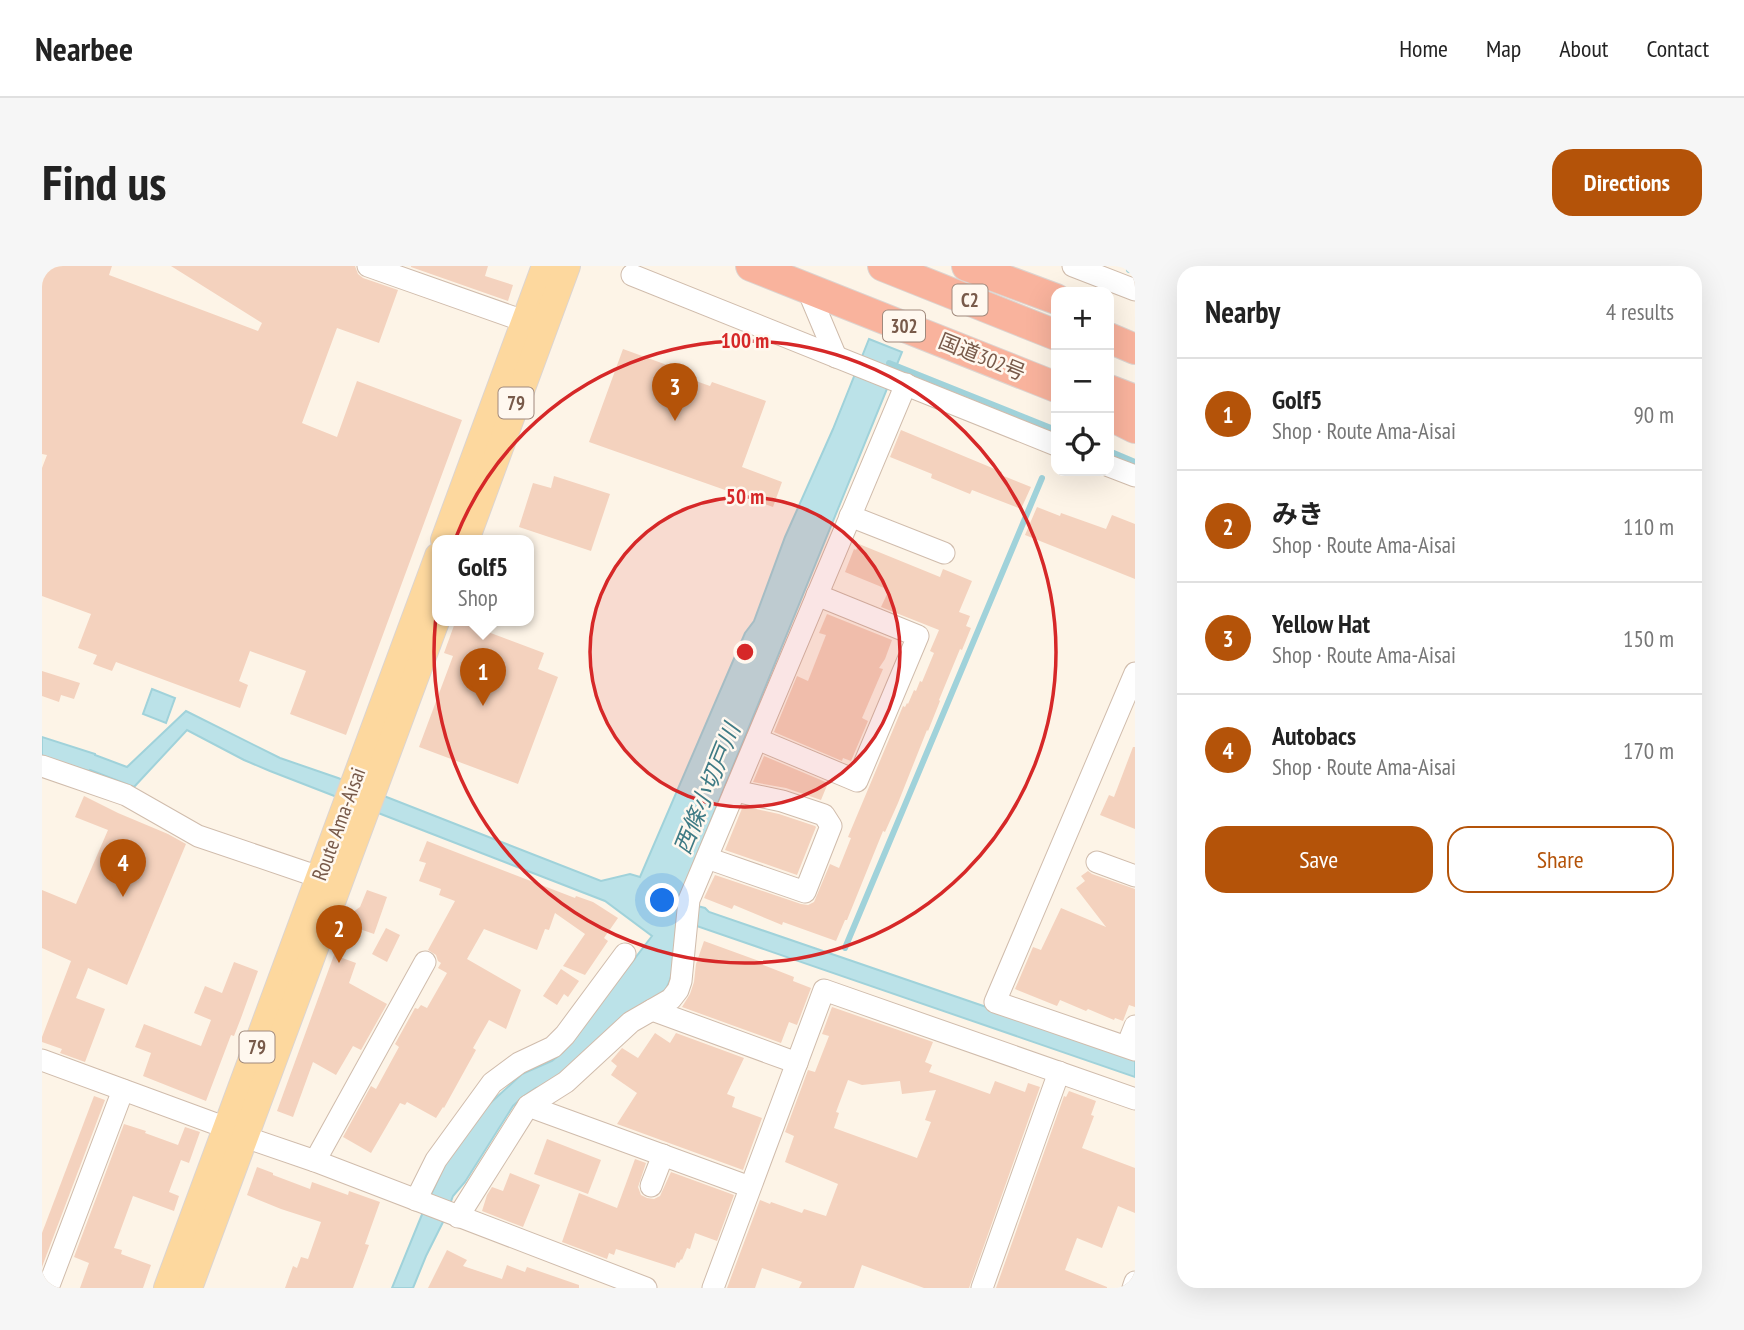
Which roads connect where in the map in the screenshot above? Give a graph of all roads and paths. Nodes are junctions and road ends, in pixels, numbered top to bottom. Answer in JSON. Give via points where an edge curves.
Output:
{"nodes":[{"id":1,"x":368,"y":266,"type":"edge"},
{"id":2,"x":545,"y":266,"type":"edge"},
{"id":3,"x":567,"y":266,"type":"edge"},
{"id":4,"x":751,"y":266,"type":"edge"},
{"id":5,"x":883,"y":266,"type":"edge"},
{"id":6,"x":929,"y":266,"type":"edge"},
{"id":7,"x":967,"y":266,"type":"edge"},
{"id":8,"x":1073,"y":266,"type":"edge"},
{"id":9,"x":632,"y":275,"type":"dead end"},
{"id":10,"x":802,"y":277,"type":"edge"},
{"id":11,"x":1135,"y":290,"type":"edge"},
{"id":12,"x":1051,"y":297,"type":"edge"},
{"id":13,"x":1051,"y":315,"type":"edge"},
{"id":14,"x":524,"y":321,"type":"junction"},
{"id":15,"x":1114,"y":322,"type":"edge"},
{"id":16,"x":1135,"y":330,"type":"edge"},
{"id":17,"x":1051,"y":333,"type":"edge"},
{"id":18,"x":1114,"y":340,"type":"edge"},
{"id":19,"x":1135,"y":349,"type":"edge"},
{"id":20,"x":1114,"y":357,"type":"edge"},
{"id":21,"x":846,"y":360,"type":"junction"},
{"id":22,"x":1135,"y":366,"type":"edge"},
{"id":23,"x":1051,"y":367,"type":"edge"},
{"id":24,"x":900,"y":382,"type":"junction"},
{"id":25,"x":1051,"y":385,"type":"edge"},
{"id":26,"x":1114,"y":392,"type":"edge"},
{"id":27,"x":1135,"y":400,"type":"edge"},
{"id":28,"x":1114,"y":410,"type":"edge"},
{"id":29,"x":1114,"y":418,"type":"edge"},
{"id":30,"x":1135,"y":419,"type":"edge"},
{"id":31,"x":1135,"y":428,"type":"edge"},
{"id":32,"x":1051,"y":443,"type":"edge"},
{"id":33,"x":1114,"y":468,"type":"edge"},
{"id":34,"x":1135,"y":476,"type":"edge"},
{"id":35,"x":850,"y":516,"type":"junction"},
{"id":36,"x":446,"y":535,"type":"edge"},
{"id":37,"x":468,"y":535,"type":"edge"},
{"id":38,"x":944,"y":553,"type":"dead end"},
{"id":39,"x":432,"y":575,"type":"edge"},
{"id":40,"x":817,"y":595,"type":"junction"},
{"id":41,"x":434,"y":626,"type":"edge"},
{"id":42,"x":1135,"y":673,"type":"edge"},
{"id":43,"x":757,"y":739,"type":"junction"},
{"id":44,"x":42,"y":766,"type":"edge"},
{"id":45,"x":735,"y":791,"type":"junction"},
{"id":46,"x":360,"y":797,"type":"junction"},
{"id":47,"x":707,"y":858,"type":"junction"},
{"id":48,"x":1097,"y":862,"type":"dead end"},
{"id":49,"x":1135,"y":876,"type":"edge"},
{"id":50,"x":319,"y":877,"type":"junction"},
{"id":51,"x":625,"y":954,"type":"dead end"},
{"id":52,"x":425,"y":962,"type":"dead end"},
{"id":53,"x":652,"y":1010,"type":"junction"},
{"id":54,"x":1135,"y":1026,"type":"edge"},
{"id":55,"x":1131,"y":1048,"type":"edge"},
{"id":56,"x":42,"y":1060,"type":"edge"},
{"id":57,"x":797,"y":1063,"type":"junction"},
{"id":58,"x":1059,"y":1072,"type":"junction"},
{"id":59,"x":123,"y":1090,"type":"junction"},
{"id":60,"x":1135,"y":1099,"type":"edge"},
{"id":61,"x":528,"y":1106,"type":"junction"},
{"id":62,"x":236,"y":1132,"type":"junction"},
{"id":63,"x":663,"y":1155,"type":"junction"},
{"id":64,"x":315,"y":1161,"type":"junction"},
{"id":65,"x":651,"y":1186,"type":"dead end"},
{"id":66,"x":750,"y":1187,"type":"junction"},
{"id":67,"x":419,"y":1202,"type":"junction"},
{"id":68,"x":454,"y":1215,"type":"junction"},
{"id":69,"x":48,"y":1279,"type":"edge"},
{"id":70,"x":1135,"y":1282,"type":"edge"},
{"id":71,"x":167,"y":1288,"type":"edge"},
{"id":72,"x":189,"y":1288,"type":"edge"},
{"id":73,"x":646,"y":1288,"type":"edge"},
{"id":74,"x":713,"y":1288,"type":"edge"},
{"id":75,"x":982,"y":1288,"type":"edge"},
{"id":76,"x":1133,"y":1288,"type":"edge"}],
"edges":[{"from":1,"to":14,"type":"street"},
{"from":2,"to":14,"type":"main road","number":"79"},
{"from":3,"to":37,"type":"main road","number":"79"},
{"from":4,"to":10,"type":"highway","name":"国道302号","number":"302"},
{"from":5,"to":17,"type":"highway","number":"C2"},
{"from":6,"to":13,"type":"highway"},
{"from":7,"to":12,"type":"highway"},
{"from":8,"to":11,"type":"street"},
{"from":9,"to":21,"type":"street"},
{"from":10,"to":21,"type":"street"},
{"from":10,"to":23,"type":"highway","number":"C2"},
{"from":10,"to":25,"type":"highway","name":"国道302号","number":"302"},
{"from":14,"to":36,"type":"main road","number":"79"},
{"from":15,"to":16,"type":"highway"},
{"from":18,"to":19,"type":"highway"},
{"from":20,"to":22,"type":"highway"},
{"from":21,"to":24,"type":"street"},
{"from":24,"to":32,"type":"street"},
{"from":24,"to":35,"type":"street"},
{"from":26,"to":27,"type":"highway"},
{"from":28,"to":30,"type":"highway"},
{"from":29,"to":31,"type":"highway"},
{"from":33,"to":34,"type":"street"},
{"from":35,"to":38,"type":"street"},
{"from":35,"to":40,"type":"street"},
{"from":39,"to":46,"type":"main road","name":"Route Ama-Aisai","number":"79"},
{"from":40,"to":43,"type":"street"},
{"from":40,"to":43,"type":"street","via":[[918,636],[857,780]]},
{"from":41,"to":46,"type":"main road","name":"Route Ama-Aisai","number":"79"},
{"from":42,"to":55,"type":"street","via":[[995,1002]]},
{"from":43,"to":45,"type":"street"},
{"from":44,"to":50,"type":"street","via":[[125,795],[198,836]]},
{"from":45,"to":47,"type":"street"},
{"from":45,"to":47,"type":"street","via":[[782,800],[824,815],[831,826],[805,892]]},
{"from":46,"to":50,"type":"main road","name":"Route Ama-Aisai","number":"79"},
{"from":46,"to":62,"type":"main road","name":"Route Ama-Aisai","number":"79"},
{"from":47,"to":53,"type":"street","via":[[689,900],[678,990]]},
{"from":48,"to":49,"type":"street"},
{"from":50,"to":62,"type":"main road","name":"Route Ama-Aisai","number":"79"},
{"from":51,"to":67,"type":"street","via":[[553,1047],[519,1063],[492,1083],[436,1160]]},
{"from":52,"to":64,"type":"street"},
{"from":53,"to":57,"type":"street"},
{"from":53,"to":61,"type":"street","via":[[621,1030],[566,1082]]},
{"from":54,"to":55,"type":"street"},
{"from":56,"to":59,"type":"street"},
{"from":57,"to":58,"type":"street","via":[[824,989]]},
{"from":57,"to":66,"type":"street"},
{"from":58,"to":60,"type":"street"},
{"from":58,"to":75,"type":"street"},
{"from":59,"to":62,"type":"street"},
{"from":59,"to":69,"type":"street"},
{"from":61,"to":63,"type":"street"},
{"from":61,"to":68,"type":"street"},
{"from":62,"to":64,"type":"street"},
{"from":62,"to":71,"type":"main road","name":"Route Ama-Aisai","number":"79"},
{"from":62,"to":72,"type":"main road","name":"Route Ama-Aisai","number":"79"},
{"from":63,"to":65,"type":"street"},
{"from":63,"to":66,"type":"street"},
{"from":64,"to":67,"type":"street"},
{"from":66,"to":74,"type":"street"},
{"from":67,"to":68,"type":"street"},
{"from":68,"to":73,"type":"street"},
{"from":70,"to":76,"type":"street"}]}
